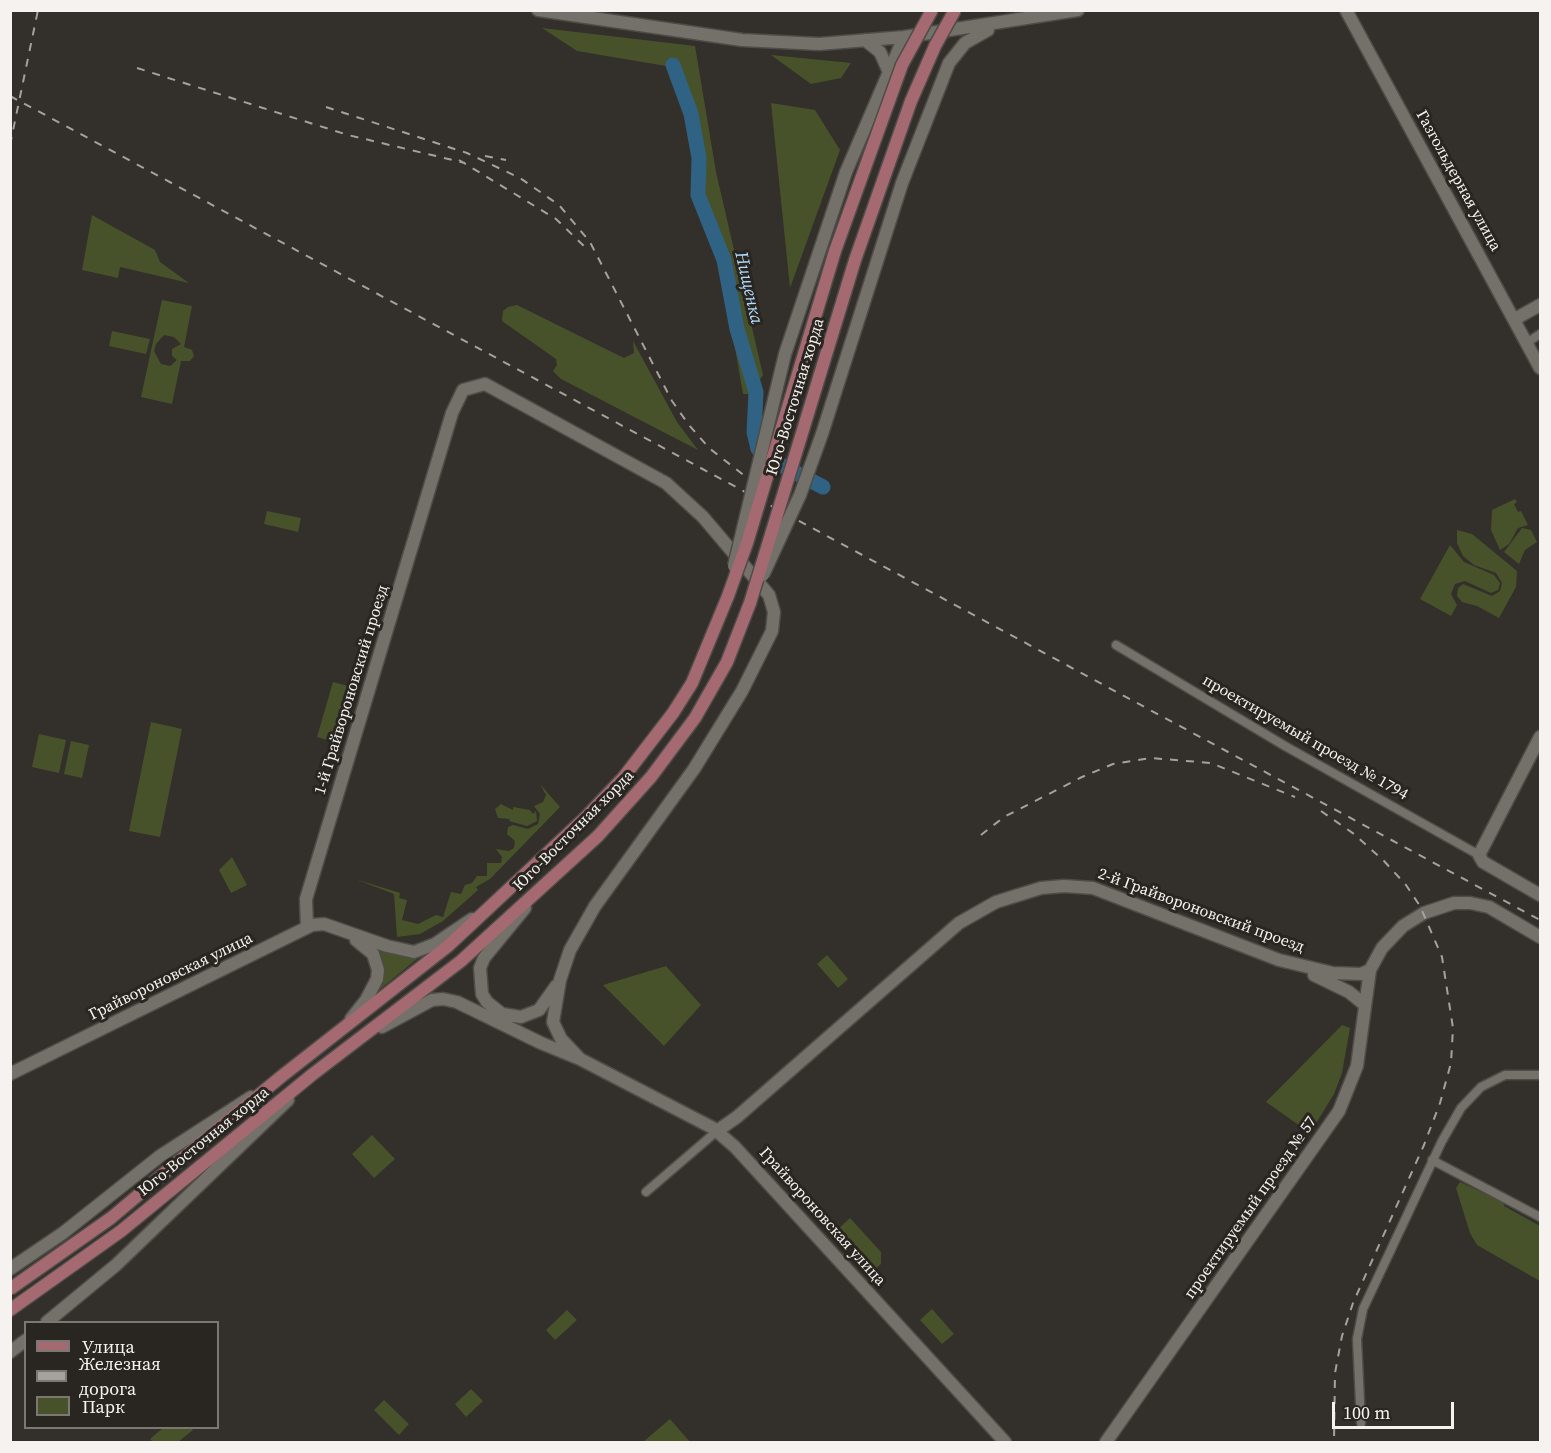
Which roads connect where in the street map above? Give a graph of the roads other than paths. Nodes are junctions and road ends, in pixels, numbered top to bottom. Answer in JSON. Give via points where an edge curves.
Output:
{"nodes":[{"id":1,"x":538,"y":10,"type":"edge"},
{"id":2,"x":932,"y":10,"type":"edge"},
{"id":3,"x":956,"y":10,"type":"edge"},
{"id":4,"x":1078,"y":10,"type":"edge"},
{"id":5,"x":1346,"y":10,"type":"edge"},
{"id":6,"x":1000,"y":24,"type":"junction"},
{"id":7,"x":904,"y":37,"type":"junction"},
{"id":8,"x":865,"y":40,"type":"junction"},
{"id":9,"x":888,"y":70,"type":"junction"},
{"id":10,"x":1540,"y":305,"type":"edge"},
{"id":11,"x":1515,"y":319,"type":"junction"},
{"id":12,"x":1540,"y":334,"type":"edge"},
{"id":13,"x":1528,"y":342,"type":"junction"},
{"id":14,"x":1540,"y":368,"type":"edge"},
{"id":15,"x":728,"y":596,"type":"junction"},
{"id":16,"x":750,"y":603,"type":"junction"},
{"id":17,"x":1116,"y":645,"type":"dead end"},
{"id":18,"x":1540,"y":737,"type":"edge"},
{"id":19,"x":1479,"y":855,"type":"junction"},
{"id":20,"x":552,"y":878,"type":"junction"},
{"id":21,"x":1540,"y":895,"type":"edge"},
{"id":22,"x":497,"y":901,"type":"junction"},
{"id":23,"x":307,"y":927,"type":"junction"},
{"id":24,"x":348,"y":934,"type":"junction"},
{"id":25,"x":1540,"y":937,"type":"edge"},
{"id":26,"x":1288,"y":962,"type":"junction"},
{"id":27,"x":1370,"y":970,"type":"junction"},
{"id":28,"x":560,"y":980,"type":"junction"},
{"id":29,"x":1365,"y":1005,"type":"junction"},
{"id":30,"x":343,"y":1028,"type":"junction"},
{"id":31,"x":355,"y":1043,"type":"junction"},
{"id":32,"x":580,"y":1059,"type":"junction"},
{"id":33,"x":10,"y":1074,"type":"edge"},
{"id":34,"x":313,"y":1074,"type":"junction"},
{"id":35,"x":1540,"y":1075,"type":"edge"},
{"id":36,"x":282,"y":1076,"type":"junction"},
{"id":37,"x":717,"y":1131,"type":"junction"},
{"id":38,"x":1432,"y":1160,"type":"junction"},
{"id":39,"x":646,"y":1192,"type":"dead end"},
{"id":40,"x":1540,"y":1218,"type":"edge"},
{"id":41,"x":10,"y":1269,"type":"edge"},
{"id":42,"x":10,"y":1289,"type":"edge"},
{"id":43,"x":10,"y":1310,"type":"edge"},
{"id":44,"x":49,"y":1321,"type":"edge"},
{"id":45,"x":24,"y":1342,"type":"edge"},
{"id":46,"x":10,"y":1352,"type":"edge"},
{"id":47,"x":1362,"y":1423,"type":"dead end"},
{"id":48,"x":1005,"y":1443,"type":"edge"},
{"id":49,"x":1106,"y":1443,"type":"edge"}],
"edges":[{"from":1,"to":8,"type":"main road","via":[[763,42],[819,44]]},
{"from":2,"to":15,"type":"main road","name":"Юго-Восточная хорда","bridge":true,"via":[[902,65],[835,251]]},
{"from":3,"to":16,"type":"main road","name":"Юго-Восточная хорда","bridge":true,"via":[[922,72],[888,165]]},
{"from":4,"to":6,"type":"main road"},
{"from":5,"to":11,"type":"main road","name":"Газгольдерная улица"},
{"from":6,"to":7,"type":"main road"},
{"from":6,"to":16,"type":"main road","bridge":true,"via":[[965,43],[949,63],[902,183],[803,485]]},
{"from":7,"to":8,"type":"main road"},
{"from":7,"to":9,"type":"main road"},
{"from":8,"to":9,"type":"main road","via":[[880,52]]},
{"from":9,"to":15,"type":"main road","bridge":true,"via":[[846,172],[785,354]]},
{"from":10,"to":11,"type":"main road"},
{"from":11,"to":13,"type":"main road","name":"Газгольдерная улица"},
{"from":12,"to":13,"type":"street"},
{"from":13,"to":14,"type":"main road","name":"Газгольдерная улица"},
{"from":15,"to":22,"type":"main road","name":"Юго-Восточная хорда","via":[[692,683],[652,743],[586,818]]},
{"from":16,"to":20,"type":"main road","name":"Юго-Восточная хорда","via":[[727,662],[690,726],[627,806]]},
{"from":17,"to":19,"type":"street","name":"проектируемый проезд № 1794"},
{"from":18,"to":19,"type":"main road"},
{"from":19,"to":21,"type":"main road","via":[[1483,862]]},
{"from":20,"to":28,"type":"main road","via":[[488,951],[479,981],[482,994],[494,1009],[521,1017],[539,1010]]},
{"from":20,"to":31,"type":"main road","name":"Юго-Восточная хорда","via":[[461,961]]},
{"from":22,"to":24,"type":"main road","via":[[423,950],[404,951]]},
{"from":22,"to":30,"type":"main road","name":"Юго-Восточная хорда","via":[[448,946]]},
{"from":23,"to":24,"type":"main road","via":[[324,924]]},
{"from":23,"to":28,"type":"main road","name":"1-й Грайвороновский проезд","via":[[306,899],[456,401],[463,390],[485,384],[666,483],[703,517],[769,595],[774,612],[772,632],[742,691],[694,769],[596,906],[570,950]]},
{"from":23,"to":33,"type":"main road","name":"Грайвороновская улица"},
{"from":24,"to":30,"type":"main road","via":[[373,954],[378,970],[366,1000]]},
{"from":25,"to":27,"type":"main road","via":[[1489,908],[1454,903],[1424,913],[1403,926],[1382,948]]},
{"from":26,"to":27,"type":"main road","name":"2-й Грайвороновский проезд","via":[[1333,973],[1360,974]]},
{"from":26,"to":29,"type":"main road","via":[[1345,989]]},
{"from":26,"to":37,"type":"main road","name":"2-й Грайвороновский проезд","via":[[1092,888],[1064,886],[1015,894],[959,923]]},
{"from":27,"to":29,"type":"main road","name":"проектируемый проезд № 57"},
{"from":28,"to":32,"type":"main road","via":[[553,1022]]},
{"from":29,"to":49,"type":"main road","name":"проектируемый проезд № 57","via":[[1357,1066],[1339,1111]]},
{"from":30,"to":36,"type":"main road","name":"Юго-Восточная хорда"},
{"from":31,"to":32,"type":"main road","name":"Грайвороновская улица","via":[[420,1005],[443,999]]},
{"from":31,"to":34,"type":"main road","name":"Юго-Восточная хорда"},
{"from":32,"to":37,"type":"main road","name":"Грайвороновская улица"},
{"from":34,"to":43,"type":"main road","name":"Юго-Восточная хорда","via":[[172,1190]]},
{"from":34,"to":44,"type":"main road","via":[[116,1265]]},
{"from":35,"to":38,"type":"street","via":[[1505,1075],[1481,1087],[1461,1108]]},
{"from":36,"to":41,"type":"main road","via":[[160,1156],[63,1233]]},
{"from":36,"to":42,"type":"main road","name":"Юго-Восточная хорда","bridge":true,"via":[[94,1231]]},
{"from":37,"to":39,"type":"street"},
{"from":37,"to":48,"type":"main road","name":"Грайвороновская улица"},
{"from":38,"to":40,"type":"street"},
{"from":38,"to":47,"type":"street","via":[[1358,1327]]},
{"from":45,"to":46,"type":"main road"}]}
